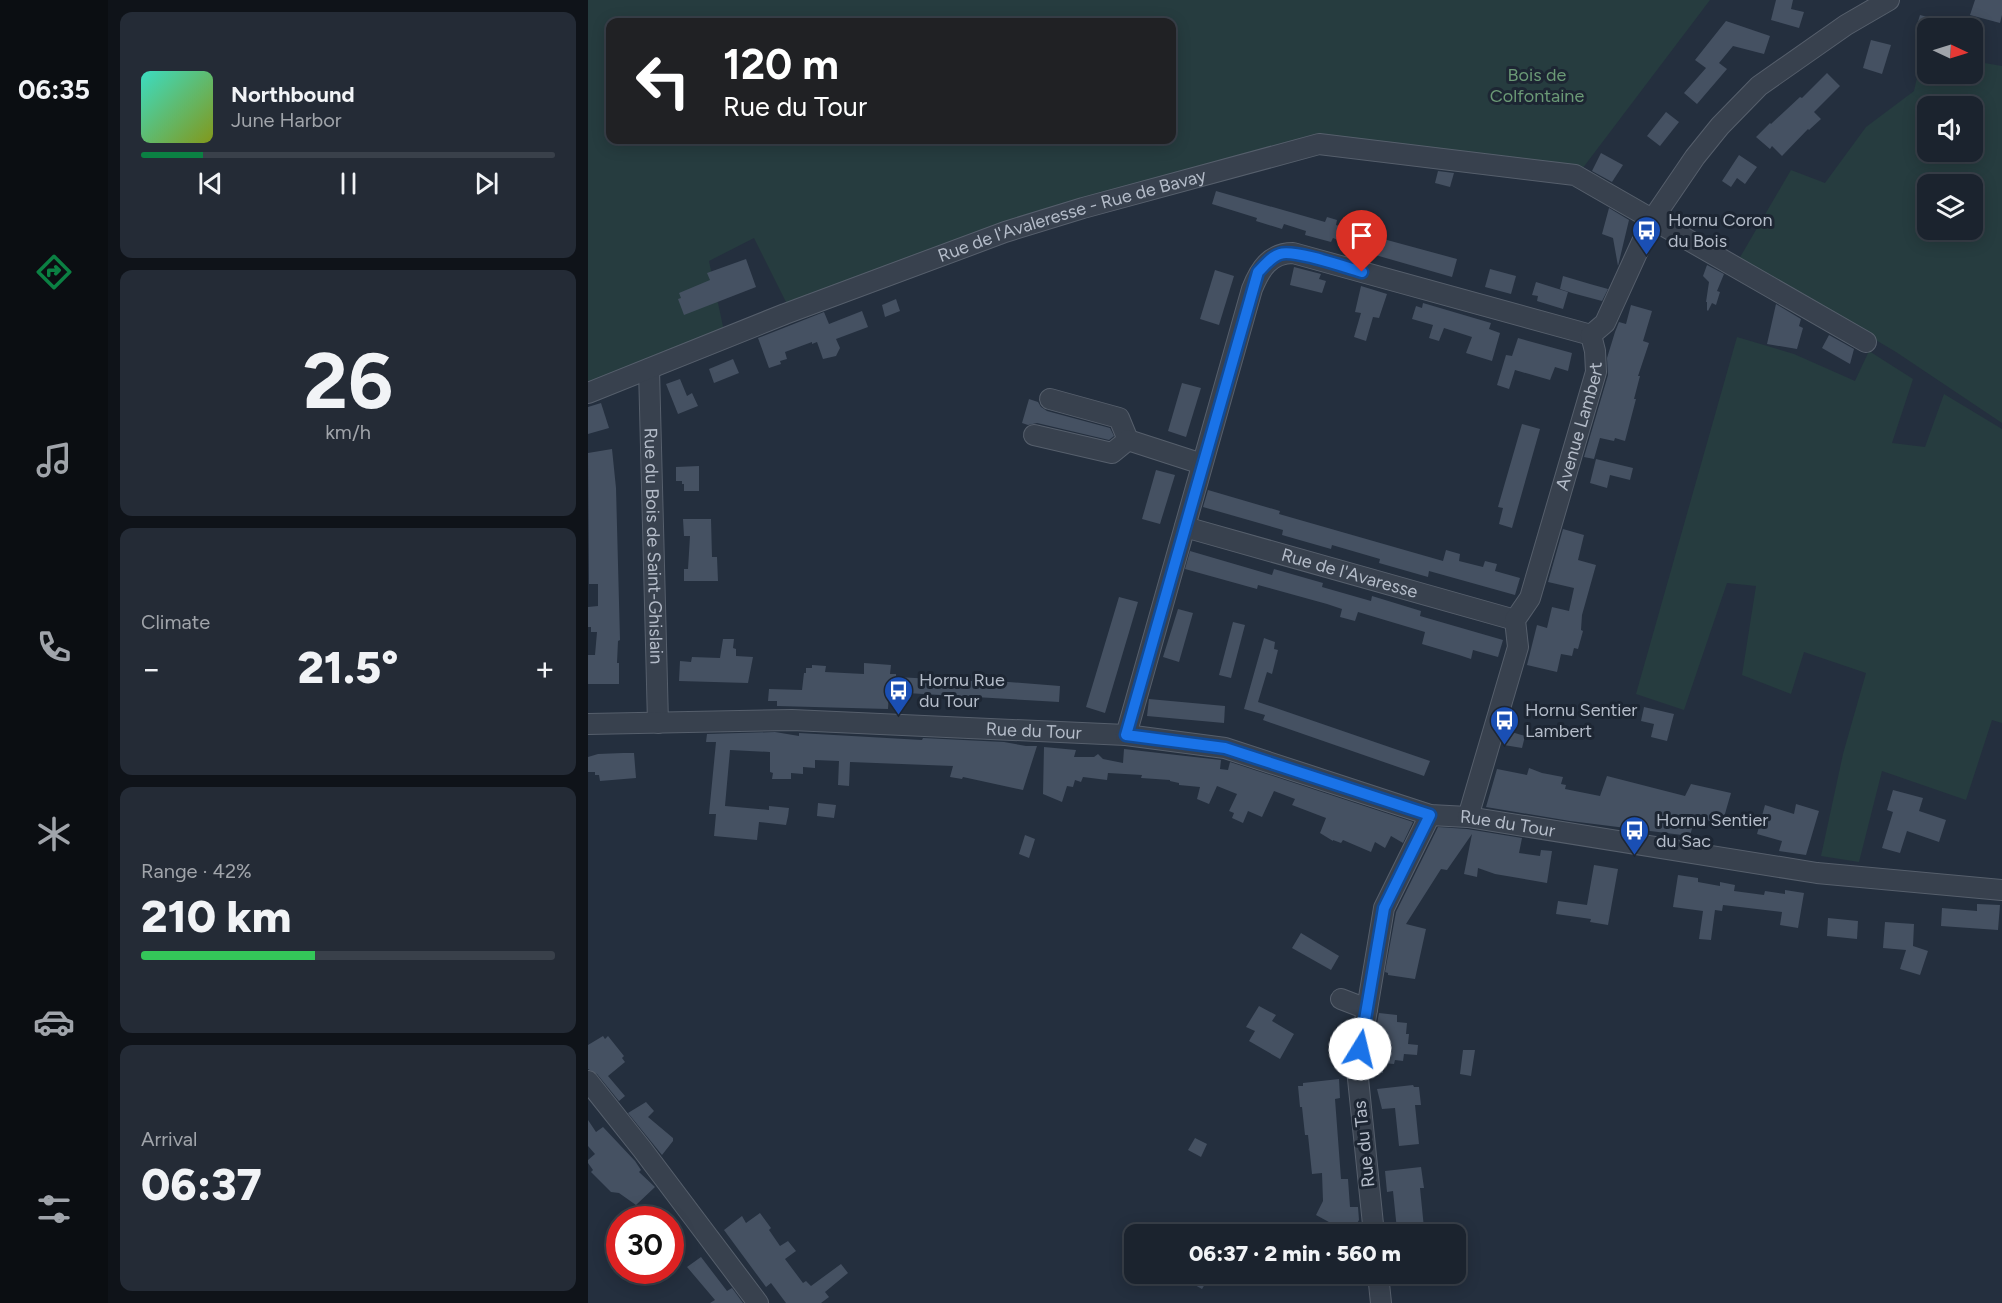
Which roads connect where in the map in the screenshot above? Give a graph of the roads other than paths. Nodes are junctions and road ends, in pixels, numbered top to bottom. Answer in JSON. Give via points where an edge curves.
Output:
{"nodes":[{"id":1,"x":1889,"y":0,"type":"edge"},
{"id":2,"x":1652,"y":220,"type":"junction"},
{"id":3,"x":1591,"y":335,"type":"junction"},
{"id":4,"x":1866,"y":342,"type":"dead end"},
{"id":5,"x":649,"y":369,"type":"junction"},
{"id":6,"x":588,"y":393,"type":"edge"},
{"id":7,"x":1050,"y":399,"type":"dead end"},
{"id":8,"x":1034,"y":435,"type":"dead end"},
{"id":9,"x":1128,"y":440,"type":"junction"},
{"id":10,"x":1202,"y":464,"type":"junction"},
{"id":11,"x":1185,"y":527,"type":"junction"},
{"id":12,"x":1515,"y":620,"type":"junction"},
{"id":13,"x":658,"y":723,"type":"junction"},
{"id":14,"x":588,"y":724,"type":"edge"},
{"id":15,"x":1126,"y":735,"type":"junction"},
{"id":16,"x":1430,"y":815,"type":"junction"},
{"id":17,"x":1468,"y":817,"type":"junction"},
{"id":18,"x":2002,"y":890,"type":"edge"},
{"id":19,"x":1341,"y":999,"type":"dead end"},
{"id":20,"x":1366,"y":1009,"type":"junction"},
{"id":21,"x":588,"y":1082,"type":"edge"},
{"id":22,"x":1373,"y":1224,"type":"edge"},
{"id":23,"x":1379,"y":1284,"type":"edge"},
{"id":24,"x":758,"y":1303,"type":"edge"},
{"id":25,"x":1381,"y":1303,"type":"edge"}],
"edges":[{"from":1,"to":2,"type":"street","name":"Avenue Lambert","via":[[1759,86],[1695,157]]},
{"from":2,"to":3,"type":"street","name":"Avenue Lambert","via":[[1605,323]]},
{"from":2,"to":4,"type":"street"},
{"from":2,"to":5,"type":"street","name":"Rue de l'Avaleresse - Rue de Bavay","via":[[1575,175],[1319,144],[1005,232]]},
{"from":3,"to":10,"type":"street","via":[[1293,253],[1281,253],[1258,272]]},
{"from":3,"to":12,"type":"street","name":"Avenue Lambert","via":[[1596,372],[1530,598]]},
{"from":5,"to":6,"type":"street","name":"Rue de l'Avaleresse - Rue de Bavay"},
{"from":5,"to":13,"type":"street","name":"Rue du Bois de Saint-Ghislain"},
{"from":7,"to":9,"type":"street","via":[[1119,418]]},
{"from":8,"to":9,"type":"street","via":[[1112,453]]},
{"from":9,"to":10,"type":"street"},
{"from":10,"to":11,"type":"street"},
{"from":11,"to":12,"type":"street","name":"Rue de l'Avaresse"},
{"from":11,"to":15,"type":"street"},
{"from":12,"to":17,"type":"street","via":[[1518,647]]},
{"from":13,"to":14,"type":"street","name":"Rue du Tour"},
{"from":13,"to":15,"type":"street","name":"Rue du Tour","via":[[792,720]]},
{"from":15,"to":16,"type":"street","name":"Rue du Tour","via":[[1225,748]]},
{"from":16,"to":17,"type":"street","name":"Rue du Tour"},
{"from":16,"to":20,"type":"street","name":"Rue du Tas","via":[[1384,908]]},
{"from":17,"to":18,"type":"street","name":"Rue du Tour","via":[[1817,873]]},
{"from":19,"to":20,"type":"street"},
{"from":20,"to":22,"type":"street","name":"Rue du Tas","via":[[1357,1069]]},
{"from":21,"to":24,"type":"street"},
{"from":23,"to":25,"type":"street"}]}
